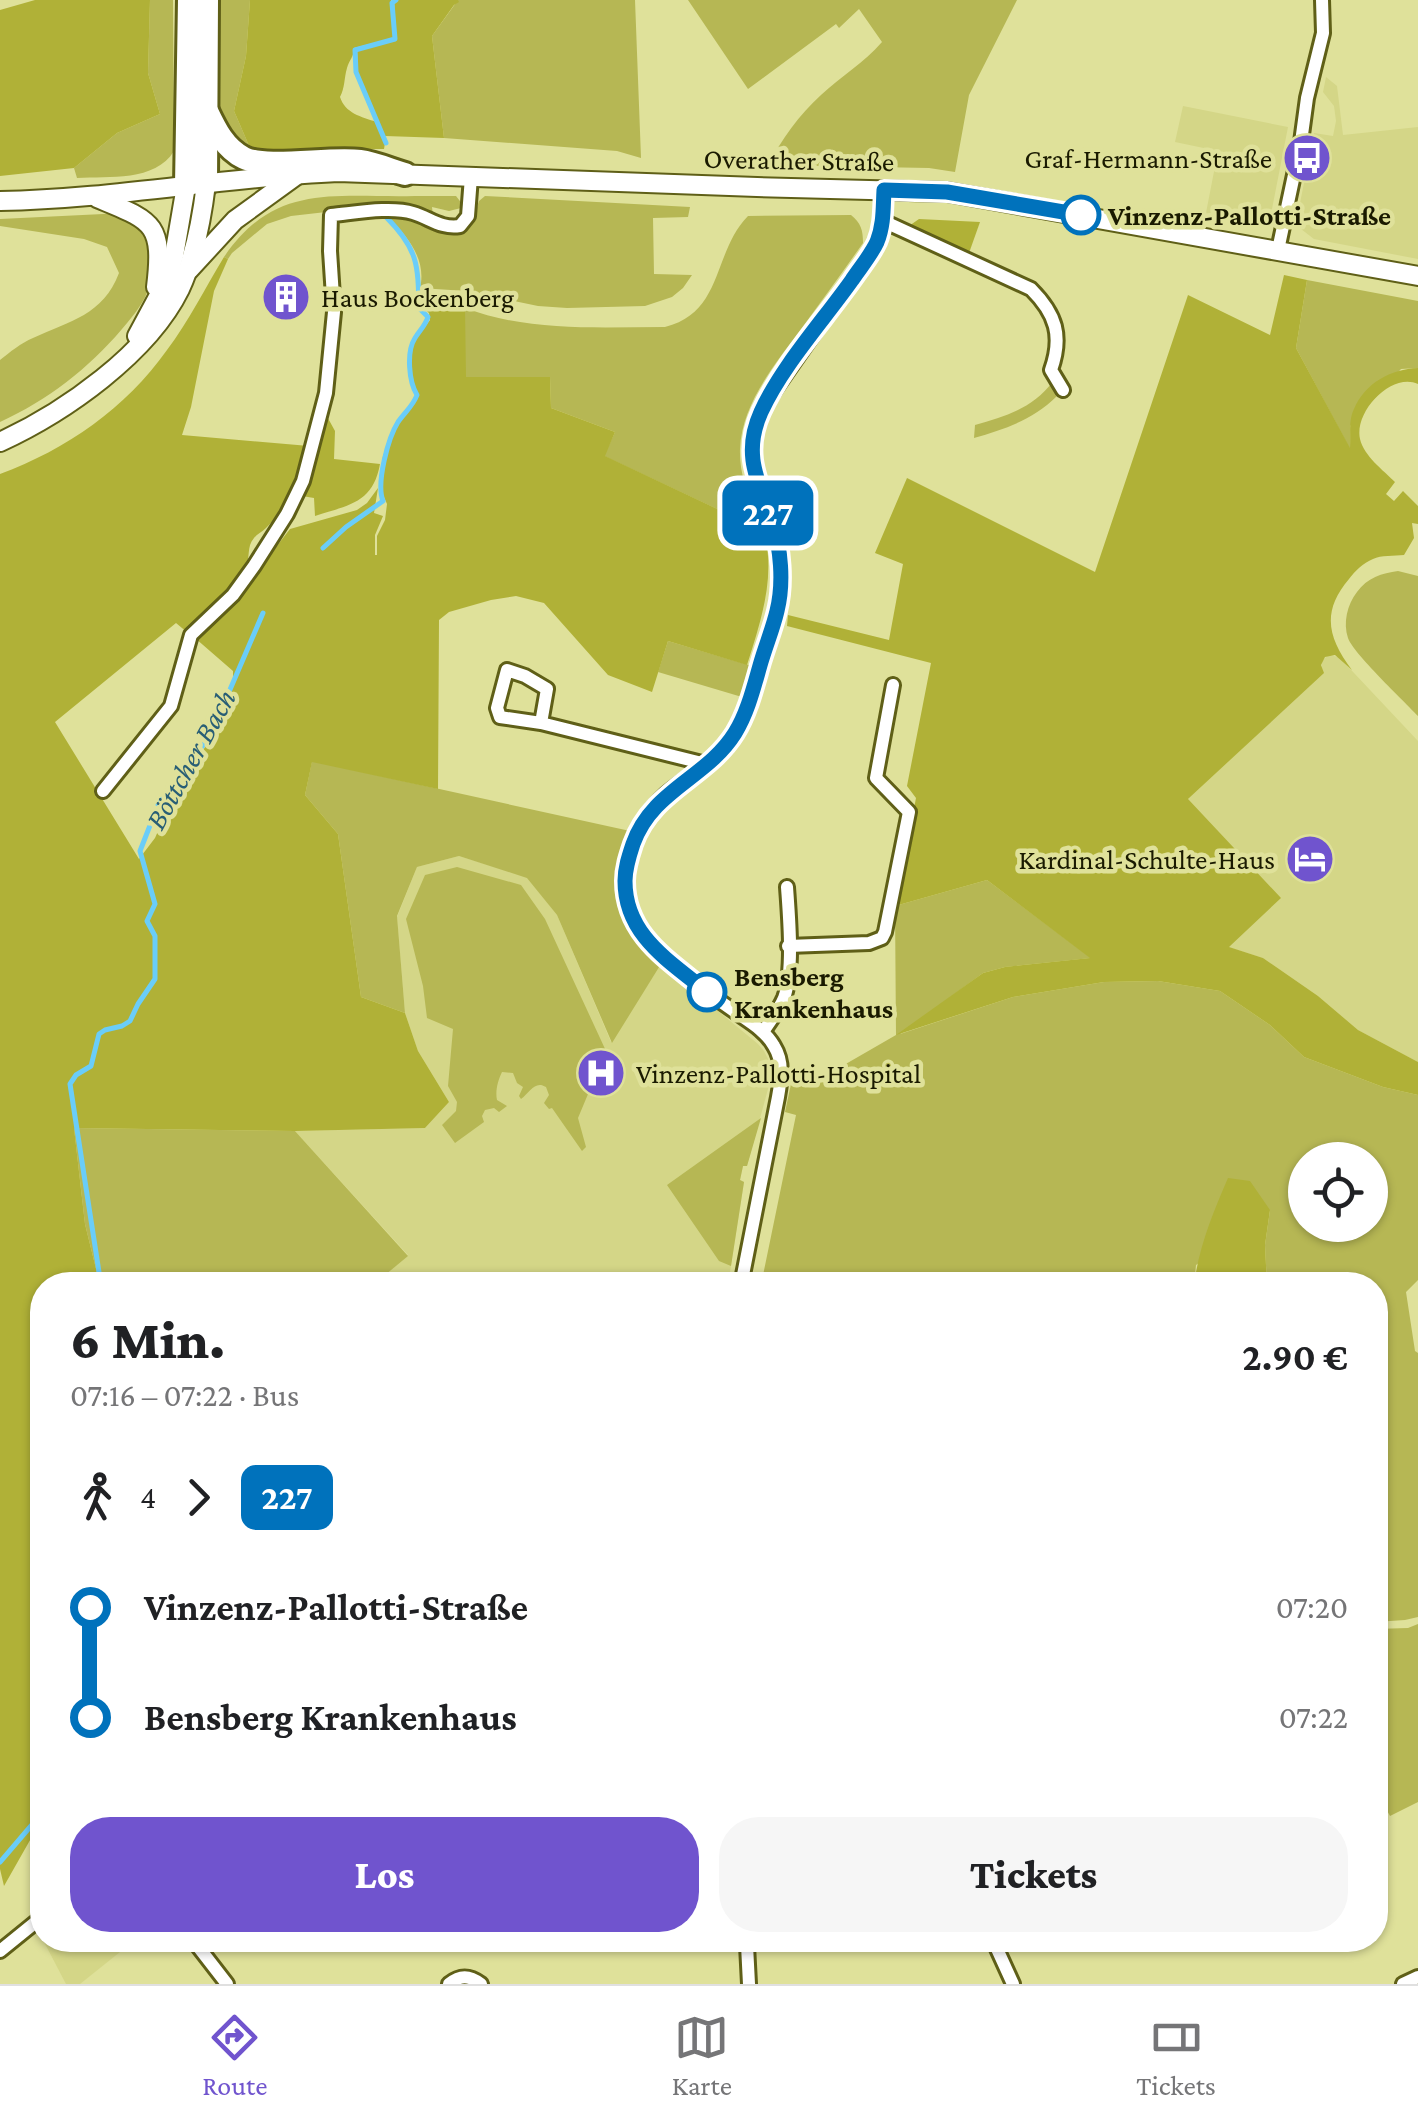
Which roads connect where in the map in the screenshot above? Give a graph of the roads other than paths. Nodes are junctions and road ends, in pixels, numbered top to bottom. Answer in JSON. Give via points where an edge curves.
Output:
{"nodes":[{"id":1,"x":188,"y":0,"type":"edge"},
{"id":2,"x":207,"y":0,"type":"edge"},
{"id":3,"x":1322,"y":0,"type":"edge"},
{"id":4,"x":206,"y":109,"type":"junction"},
{"id":5,"x":299,"y":174,"type":"junction"},
{"id":6,"x":405,"y":174,"type":"junction"},
{"id":7,"x":471,"y":177,"type":"junction"},
{"id":8,"x":196,"y":185,"type":"junction"},
{"id":9,"x":884,"y":190,"type":"junction"},
{"id":10,"x":95,"y":197,"type":"junction"},
{"id":11,"x":0,"y":201,"type":"edge"},
{"id":12,"x":883,"y":221,"type":"junction"},
{"id":13,"x":1278,"y":250,"type":"junction"},
{"id":14,"x":185,"y":274,"type":"junction"},
{"id":15,"x":1418,"y":276,"type":"edge"},
{"id":16,"x":153,"y":307,"type":"junction"},
{"id":17,"x":128,"y":354,"type":"junction"},
{"id":18,"x":1063,"y":390,"type":"dead end"},
{"id":19,"x":0,"y":442,"type":"edge"},
{"id":20,"x":893,"y":685,"type":"dead end"},
{"id":21,"x":541,"y":723,"type":"junction"},
{"id":22,"x":706,"y":764,"type":"junction"},
{"id":23,"x":103,"y":791,"type":"dead end"},
{"id":24,"x":787,"y":887,"type":"dead end"},
{"id":25,"x":788,"y":946,"type":"junction"},
{"id":26,"x":763,"y":1032,"type":"junction"},
{"id":27,"x":744,"y":1272,"type":"edge"},
{"id":28,"x":30,"y":1927,"type":"edge"},
{"id":29,"x":0,"y":1951,"type":"edge"},
{"id":30,"x":202,"y":1952,"type":"edge"},
{"id":31,"x":748,"y":1952,"type":"edge"},
{"id":32,"x":998,"y":1952,"type":"edge"},
{"id":33,"x":1418,"y":1976,"type":"edge"},
{"id":34,"x":227,"y":1984,"type":"edge"},
{"id":35,"x":449,"y":1984,"type":"edge"},
{"id":36,"x":481,"y":1984,"type":"edge"},
{"id":37,"x":749,"y":1984,"type":"edge"},
{"id":38,"x":1013,"y":1984,"type":"edge"},
{"id":39,"x":1403,"y":1984,"type":"edge"}],
"edges":[{"from":1,"to":8,"type":"highway"},
{"from":2,"to":4,"type":"highway"},
{"from":3,"to":13,"type":"street","via":[[1322,33]]},
{"from":4,"to":6,"type":"highway","via":[[220,137],[246,159],[361,161]]},
{"from":4,"to":8,"type":"highway"},
{"from":5,"to":6,"type":"main road","name":"Overather Straße"},
{"from":5,"to":8,"type":"main road","name":"Overather Straße"},
{"from":5,"to":14,"type":"main road","via":[[236,220]]},
{"from":6,"to":7,"type":"main road","name":"Overather Straße"},
{"from":7,"to":9,"type":"main road","name":"Overather Straße"},
{"from":7,"to":23,"type":"street","via":[[468,216],[460,226],[412,212],[330,215],[334,312],[326,393],[303,481],[254,566],[191,636],[171,706]]},
{"from":8,"to":10,"type":"main road","name":"Overather Straße"},
{"from":8,"to":14,"type":"main road","via":[[201,218]]},
{"from":8,"to":16,"type":"main road"},
{"from":9,"to":12,"type":"street"},
{"from":9,"to":13,"type":"main road","name":"Overather Straße","via":[[980,196]]},
{"from":10,"to":11,"type":"main road","name":"Overather Straße"},
{"from":10,"to":16,"type":"main road","via":[[142,217],[155,234],[160,258]]},
{"from":12,"to":18,"type":"street","via":[[1030,289],[1046,304],[1054,319],[1051,370]]},
{"from":12,"to":22,"type":"street","via":[[876,244],[760,412],[750,447],[778,547],[778,608],[736,732]]},
{"from":13,"to":15,"type":"main road","name":"Overather Straße"},
{"from":14,"to":17,"type":"main road","via":[[152,333]]},
{"from":16,"to":17,"type":"main road"},
{"from":17,"to":19,"type":"main road","via":[[60,411]]},
{"from":20,"to":25,"type":"street","via":[[876,778],[909,812],[885,932],[869,944]]},
{"from":21,"to":21,"type":"street","via":[[546,689],[507,670],[500,717]]},
{"from":21,"to":22,"type":"street"},
{"from":22,"to":26,"type":"street","via":[[664,796],[638,830],[626,870],[628,901],[649,945]]},
{"from":24,"to":25,"type":"street"},
{"from":25,"to":26,"type":"street","via":[[783,1001]]},
{"from":26,"to":27,"type":"street","via":[[779,1057],[780,1083]]},
{"from":28,"to":29,"type":"street"},
{"from":30,"to":34,"type":"street"},
{"from":31,"to":37,"type":"street"},
{"from":32,"to":38,"type":"street"},
{"from":33,"to":39,"type":"street"},
{"from":35,"to":36,"type":"street","via":[[464,1976]]}]}
